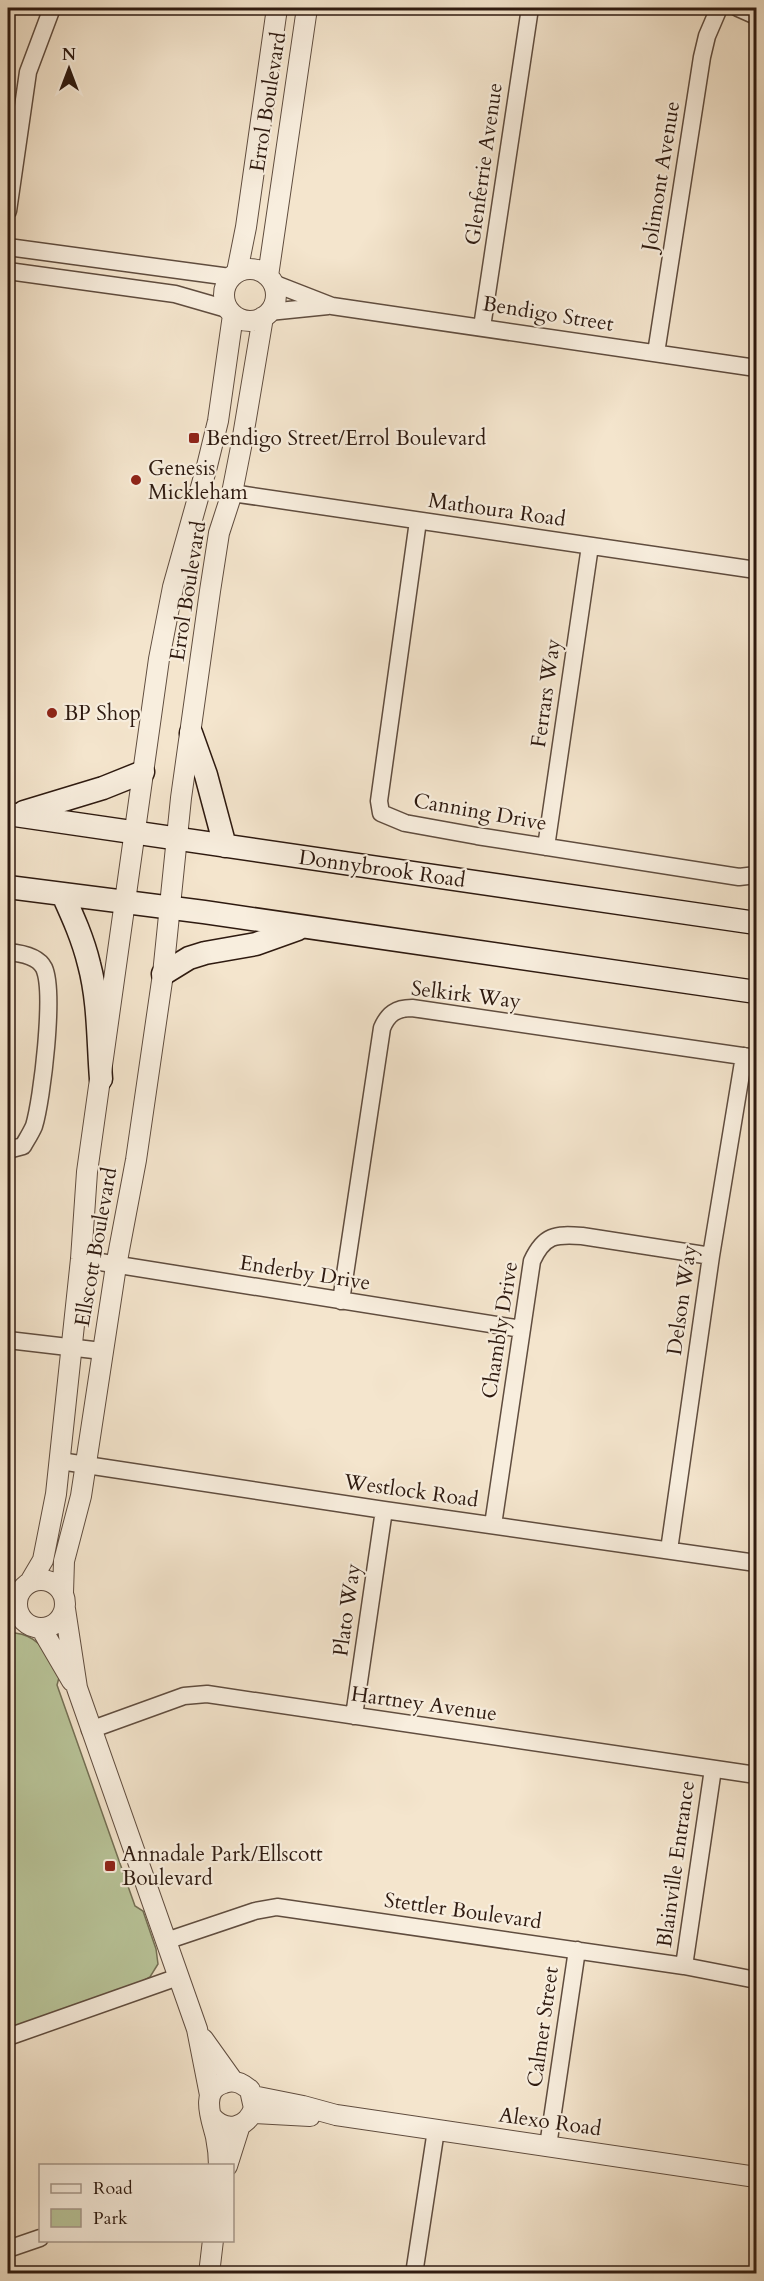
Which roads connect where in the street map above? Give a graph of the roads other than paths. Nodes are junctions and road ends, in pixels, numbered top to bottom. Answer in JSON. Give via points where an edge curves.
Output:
{"nodes":[{"id":1,"x":52,"y":8,"type":"edge"},
{"id":2,"x":277,"y":8,"type":"edge"},
{"id":3,"x":307,"y":8,"type":"edge"},
{"id":4,"x":530,"y":8,"type":"edge"},
{"id":5,"x":719,"y":8,"type":"edge"},
{"id":6,"x":738,"y":8,"type":"edge"},
{"id":7,"x":756,"y":16,"type":"edge"},
{"id":8,"x":8,"y":211,"type":"edge"},
{"id":9,"x":8,"y":247,"type":"edge"},
{"id":10,"x":8,"y":271,"type":"edge"},
{"id":11,"x":233,"y":274,"type":"junction"},
{"id":12,"x":271,"y":279,"type":"junction"},
{"id":13,"x":332,"y":306,"type":"junction"},
{"id":14,"x":230,"y":312,"type":"junction"},
{"id":15,"x":266,"y":315,"type":"junction"},
{"id":16,"x":482,"y":327,"type":"junction"},
{"id":17,"x":656,"y":353,"type":"junction"},
{"id":18,"x":756,"y":368,"type":"edge"},
{"id":19,"x":232,"y":493,"type":"junction"},
{"id":20,"x":418,"y":521,"type":"junction"},
{"id":21,"x":590,"y":546,"type":"junction"},
{"id":22,"x":756,"y":570,"type":"edge"},
{"id":23,"x":191,"y":733,"type":"junction"},
{"id":24,"x":143,"y":772,"type":"junction"},
{"id":25,"x":9,"y":814,"type":"edge"},
{"id":26,"x":135,"y":832,"type":"junction"},
{"id":27,"x":177,"y":839,"type":"junction"},
{"id":28,"x":225,"y":846,"type":"junction"},
{"id":29,"x":546,"y":847,"type":"junction"},
{"id":30,"x":756,"y":875,"type":"edge"},
{"id":31,"x":8,"y":887,"type":"edge"},
{"id":32,"x":63,"y":894,"type":"junction"},
{"id":33,"x":125,"y":903,"type":"junction"},
{"id":34,"x":171,"y":908,"type":"junction"},
{"id":35,"x":756,"y":923,"type":"edge"},
{"id":36,"x":302,"y":928,"type":"junction"},
{"id":37,"x":8,"y":952,"type":"edge"},
{"id":38,"x":163,"y":974,"type":"junction"},
{"id":39,"x":756,"y":992,"type":"edge"},
{"id":40,"x":750,"y":1057,"type":"edge"},
{"id":41,"x":101,"y":1079,"type":"junction"},
{"id":42,"x":8,"y":1150,"type":"edge"},
{"id":43,"x":711,"y":1256,"type":"junction"},
{"id":44,"x":81,"y":1259,"type":"junction"},
{"id":45,"x":116,"y":1266,"type":"junction"},
{"id":46,"x":341,"y":1301,"type":"junction"},
{"id":47,"x":522,"y":1329,"type":"junction"},
{"id":48,"x":8,"y":1340,"type":"edge"},
{"id":49,"x":72,"y":1347,"type":"junction"},
{"id":50,"x":102,"y":1352,"type":"junction"},
{"id":51,"x":60,"y":1461,"type":"junction"},
{"id":52,"x":86,"y":1465,"type":"junction"},
{"id":53,"x":384,"y":1510,"type":"junction"},
{"id":54,"x":493,"y":1525,"type":"junction"},
{"id":55,"x":669,"y":1550,"type":"junction"},
{"id":56,"x":756,"y":1563,"type":"edge"},
{"id":57,"x":19,"y":1592,"type":"edge"},
{"id":58,"x":64,"y":1601,"type":"junction"},
{"id":59,"x":8,"y":1625,"type":"edge"},
{"id":60,"x":36,"y":1627,"type":"junction"},
{"id":61,"x":77,"y":1688,"type":"junction"},
{"id":62,"x":354,"y":1716,"type":"junction"},
{"id":63,"x":90,"y":1730,"type":"junction"},
{"id":64,"x":713,"y":1769,"type":"junction"},
{"id":65,"x":756,"y":1775,"type":"edge"},
{"id":66,"x":166,"y":1941,"type":"junction"},
{"id":67,"x":577,"y":1950,"type":"junction"},
{"id":68,"x":684,"y":1966,"type":"junction"},
{"id":69,"x":178,"y":1977,"type":"junction"},
{"id":70,"x":756,"y":1980,"type":"edge"},
{"id":71,"x":197,"y":2029,"type":"junction"},
{"id":72,"x":8,"y":2037,"type":"edge"},
{"id":73,"x":233,"y":2081,"type":"junction"},
{"id":74,"x":210,"y":2095,"type":"junction"},
{"id":75,"x":248,"y":2112,"type":"junction"},
{"id":76,"x":211,"y":2116,"type":"junction"},
{"id":77,"x":436,"y":2130,"type":"junction"},
{"id":78,"x":548,"y":2146,"type":"junction"},
{"id":79,"x":219,"y":2164,"type":"edge"},
{"id":80,"x":228,"y":2164,"type":"edge"},
{"id":81,"x":756,"y":2177,"type":"edge"},
{"id":82,"x":39,"y":2238,"type":"edge"},
{"id":83,"x":213,"y":2242,"type":"edge"},
{"id":84,"x":8,"y":2249,"type":"edge"},
{"id":85,"x":209,"y":2274,"type":"edge"},
{"id":86,"x":414,"y":2274,"type":"edge"}],
"edges":[{"from":1,"to":8,"type":"street","via":[[28,72]]},
{"from":2,"to":11,"type":"street","name":"Errol Boulevard","via":[[246,227]]},
{"from":3,"to":12,"type":"street","name":"Errol Boulevard"},
{"from":4,"to":16,"type":"street","name":"Glenferrie Avenue"},
{"from":5,"to":17,"type":"street","name":"Jolimont Avenue","via":[[702,57]]},
{"from":6,"to":7,"type":"street"},
{"from":9,"to":11,"type":"street"},
{"from":10,"to":14,"type":"street","via":[[175,294]]},
{"from":11,"to":12,"type":"street","via":[[253,268]]},
{"from":11,"to":14,"type":"street","name":"Errol Boulevard","via":[[223,292]]},
{"from":12,"to":13,"type":"street","name":"Bendigo Street"},
{"from":12,"to":15,"type":"street","name":"Errol Boulevard","via":[[276,298]]},
{"from":13,"to":15,"type":"street","name":"Bendigo Street"},
{"from":13,"to":16,"type":"street","name":"Bendigo Street"},
{"from":14,"to":15,"type":"street","via":[[248,321]]},
{"from":14,"to":24,"type":"street","name":"Errol Boulevard","via":[[225,377],[213,443],[173,587]]},
{"from":15,"to":19,"type":"street","name":"Errol Boulevard"},
{"from":16,"to":17,"type":"street","name":"Bendigo Street"},
{"from":17,"to":18,"type":"street","name":"Bendigo Street"},
{"from":19,"to":20,"type":"street","name":"Mathoura Road"},
{"from":19,"to":23,"type":"street","name":"Errol Boulevard","via":[[217,545]]},
{"from":20,"to":21,"type":"street","name":"Mathoura Road"},
{"from":20,"to":29,"type":"street","name":"Canning Drive","via":[[379,801],[381,813],[405,823]]},
{"from":21,"to":22,"type":"street","name":"Mathoura Road"},
{"from":21,"to":29,"type":"street","name":"Ferrars Way"},
{"from":23,"to":27,"type":"street","name":"Errol Boulevard"},
{"from":23,"to":28,"type":"main road"},
{"from":24,"to":25,"type":"main road","via":[[104,788]]},
{"from":24,"to":26,"type":"street","name":"Errol Boulevard"},
{"from":25,"to":26,"type":"main road","name":"Donnybrook Road"},
{"from":26,"to":27,"type":"main road","name":"Donnybrook Road"},
{"from":26,"to":33,"type":"street","name":"Errol Boulevard"},
{"from":27,"to":28,"type":"main road","name":"Donnybrook Road"},
{"from":27,"to":34,"type":"street","name":"Errol Boulevard"},
{"from":28,"to":35,"type":"main road","name":"Donnybrook Road"},
{"from":29,"to":30,"type":"street","name":"Canning Drive","via":[[739,877]]},
{"from":31,"to":32,"type":"main road"},
{"from":32,"to":33,"type":"main road"},
{"from":32,"to":41,"type":"main road","via":[[90,964]]},
{"from":33,"to":34,"type":"main road"},
{"from":33,"to":41,"type":"street","name":"Ellscott Boulevard"},
{"from":34,"to":36,"type":"main road"},
{"from":34,"to":38,"type":"street","name":"Ellscott Boulevard"},
{"from":36,"to":38,"type":"main road","via":[[256,944],[197,955]]},
{"from":36,"to":39,"type":"main road"},
{"from":37,"to":42,"type":"street","via":[[36,960],[44,967],[48,1023],[35,1123],[23,1146]]},
{"from":38,"to":45,"type":"street","name":"Ellscott Boulevard"},
{"from":40,"to":43,"type":"street","name":"Delson Way"},
{"from":40,"to":46,"type":"street","name":"Selkirk Way","via":[[400,1008],[382,1028]]},
{"from":41,"to":44,"type":"street","name":"Ellscott Boulevard","via":[[87,1172]]},
{"from":43,"to":47,"type":"street","name":"Chambly Drive","via":[[582,1236],[547,1239],[532,1261]]},
{"from":43,"to":55,"type":"street","name":"Delson Way"},
{"from":44,"to":45,"type":"street","name":"Enderby Drive"},
{"from":44,"to":49,"type":"street","name":"Ellscott Boulevard"},
{"from":45,"to":46,"type":"street","name":"Enderby Drive"},
{"from":45,"to":50,"type":"street","name":"Ellscott Boulevard"},
{"from":46,"to":47,"type":"street","name":"Enderby Drive"},
{"from":47,"to":54,"type":"street","name":"Chambly Drive"},
{"from":48,"to":49,"type":"street"},
{"from":49,"to":50,"type":"street"},
{"from":49,"to":51,"type":"street","name":"Ellscott Boulevard"},
{"from":50,"to":52,"type":"street","name":"Ellscott Boulevard"},
{"from":51,"to":52,"type":"street","name":"Westlock Road"},
{"from":51,"to":57,"type":"street","name":"Ellscott Boulevard","via":[[43,1560]]},
{"from":52,"to":53,"type":"street","name":"Westlock Road"},
{"from":52,"to":58,"type":"street","name":"Ellscott Boulevard","via":[[64,1560]]},
{"from":53,"to":54,"type":"street","name":"Westlock Road"},
{"from":53,"to":62,"type":"street","name":"Plato Way"},
{"from":54,"to":55,"type":"street","name":"Westlock Road"},
{"from":55,"to":56,"type":"street","name":"Westlock Road"},
{"from":57,"to":58,"type":"street","via":[[38,1580],[52,1582]]},
{"from":57,"to":60,"type":"street","via":[[21,1616]]},
{"from":58,"to":60,"type":"street","via":[[56,1623]]},
{"from":58,"to":61,"type":"street","name":"Ellscott Boulevard"},
{"from":59,"to":60,"type":"street"},
{"from":60,"to":61,"type":"street","name":"Ellscott Boulevard"},
{"from":61,"to":63,"type":"street","name":"Ellscott Boulevard"},
{"from":62,"to":63,"type":"street","name":"Hartney Avenue","via":[[196,1694]]},
{"from":62,"to":64,"type":"street","name":"Hartney Avenue"},
{"from":63,"to":66,"type":"street","name":"Ellscott Boulevard"},
{"from":64,"to":65,"type":"street","name":"Hartney Avenue"},
{"from":64,"to":68,"type":"street","name":"Blainville Entrance"},
{"from":66,"to":67,"type":"street","name":"Stettler Boulevard","via":[[277,1907]]},
{"from":66,"to":69,"type":"street","name":"Ellscott Boulevard"},
{"from":67,"to":68,"type":"street","name":"Stettler Boulevard"},
{"from":67,"to":78,"type":"street","name":"Calmer Street"},
{"from":68,"to":70,"type":"street","name":"Stettler Boulevard"},
{"from":69,"to":71,"type":"street","name":"Ellscott Boulevard"},
{"from":69,"to":72,"type":"street"},
{"from":71,"to":73,"type":"street","name":"Ellscott Boulevard"},
{"from":71,"to":74,"type":"street","name":"Ellscott Boulevard"},
{"from":73,"to":74,"type":"street","via":[[219,2085]]},
{"from":73,"to":75,"type":"street","via":[[245,2086]]},
{"from":74,"to":76,"type":"street"},
{"from":75,"to":76,"type":"street","via":[[233,2127],[221,2125]]},
{"from":75,"to":77,"type":"street","name":"Alexo Road","via":[[336,2115]]},
{"from":75,"to":80,"type":"street"},
{"from":76,"to":79,"type":"street"},
{"from":77,"to":78,"type":"street","name":"Alexo Road"},
{"from":77,"to":86,"type":"street"},
{"from":78,"to":81,"type":"street","name":"Alexo Road"},
{"from":82,"to":84,"type":"street"},
{"from":83,"to":85,"type":"street"}]}
